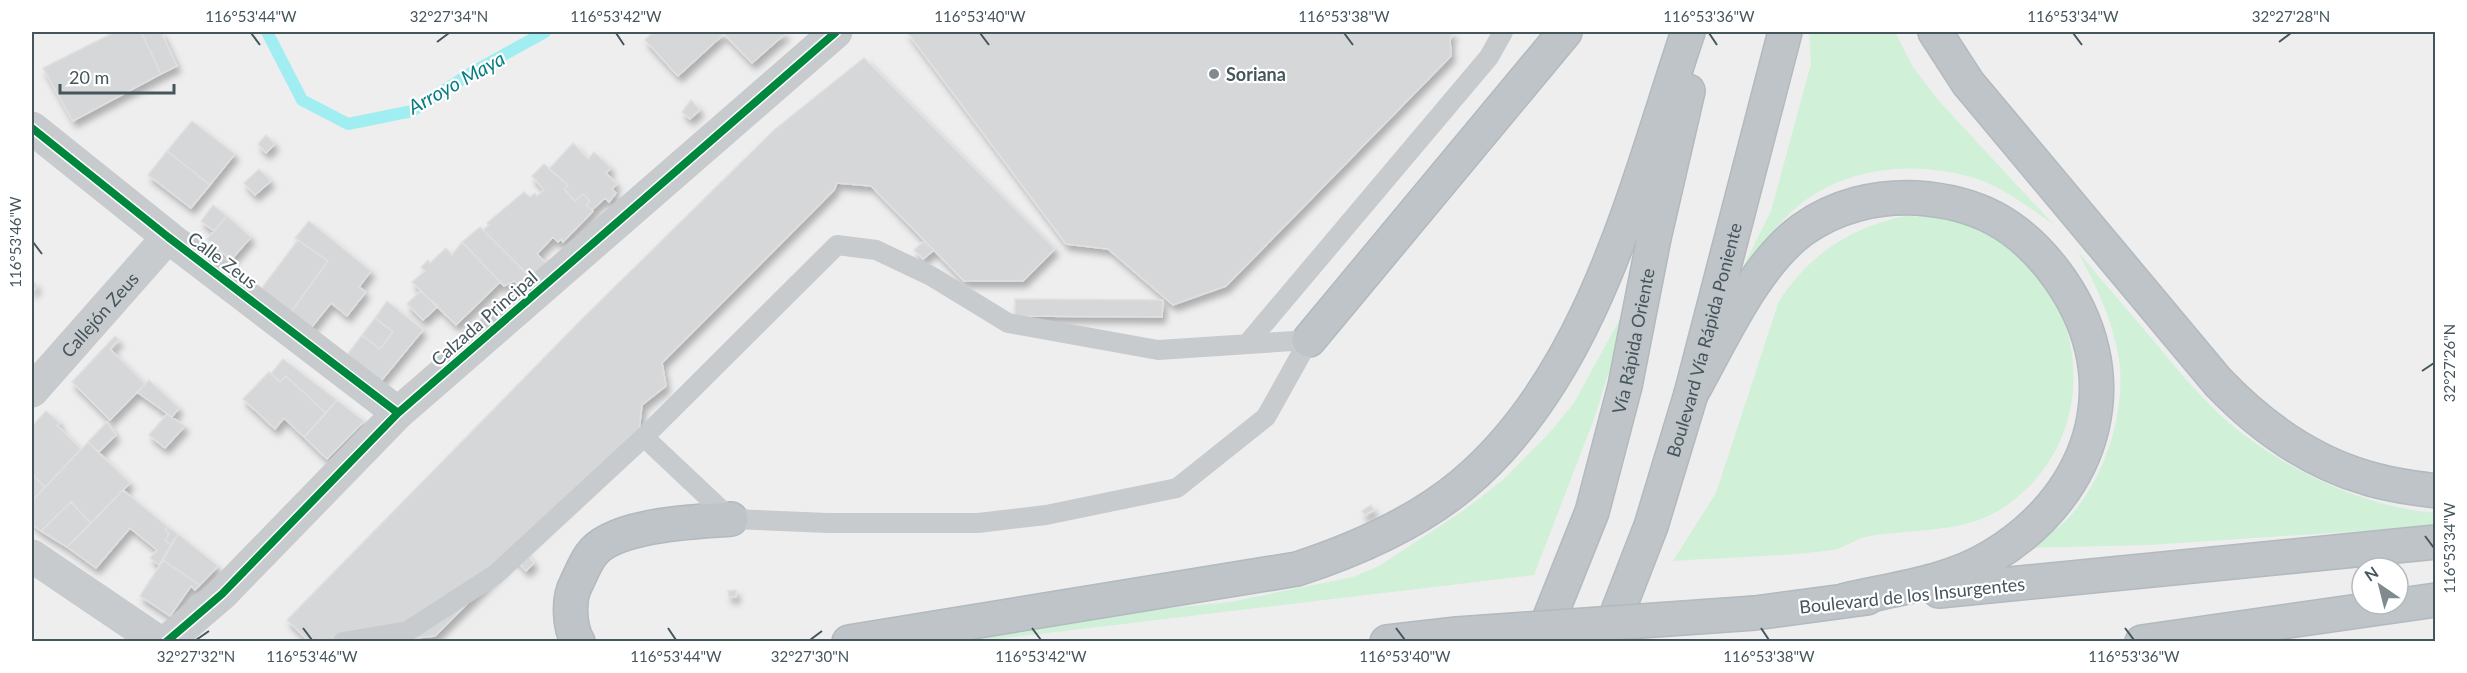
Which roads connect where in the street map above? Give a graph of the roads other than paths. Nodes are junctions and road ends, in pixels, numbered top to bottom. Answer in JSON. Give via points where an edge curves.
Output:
{"nodes":[{"id":1,"x":836,"y":32,"type":"edge"},
{"id":2,"x":1503,"y":32,"type":"edge"},
{"id":3,"x":1565,"y":32,"type":"edge"},
{"id":4,"x":1688,"y":32,"type":"edge"},
{"id":5,"x":1701,"y":32,"type":"edge"},
{"id":6,"x":1785,"y":32,"type":"edge"},
{"id":7,"x":1935,"y":32,"type":"edge"},
{"id":8,"x":32,"y":128,"type":"edge"},
{"id":9,"x":168,"y":237,"type":"junction"},
{"id":10,"x":1309,"y":340,"type":"junction"},
{"id":11,"x":1247,"y":344,"type":"junction"},
{"id":12,"x":32,"y":391,"type":"edge"},
{"id":13,"x":1690,"y":394,"type":"junction"},
{"id":14,"x":398,"y":413,"type":"junction"},
{"id":15,"x":644,"y":437,"type":"junction"},
{"id":16,"x":2436,"y":491,"type":"edge"},
{"id":17,"x":732,"y":519,"type":"junction"},
{"id":18,"x":2436,"y":542,"type":"edge"},
{"id":19,"x":32,"y":556,"type":"edge"},
{"id":20,"x":1846,"y":600,"type":"junction"},
{"id":21,"x":2436,"y":600,"type":"edge"},
{"id":22,"x":159,"y":642,"type":"edge"},
{"id":23,"x":166,"y":642,"type":"edge"},
{"id":24,"x":343,"y":642,"type":"edge"},
{"id":25,"x":578,"y":642,"type":"edge"},
{"id":26,"x":849,"y":642,"type":"edge"},
{"id":27,"x":1387,"y":642,"type":"edge"},
{"id":28,"x":1540,"y":642,"type":"edge"},
{"id":29,"x":1606,"y":642,"type":"edge"},
{"id":30,"x":2142,"y":642,"type":"edge"}],
"edges":[{"from":1,"to":14,"type":"street","name":"Calzada Principal"},
{"from":2,"to":11,"type":"lane","via":[[1489,57]]},
{"from":3,"to":10,"type":"highway"},
{"from":4,"to":26,"type":"highway","via":[[1626,217],[1571,347],[1548,387],[1500,449],[1461,485],[1393,529],[1297,569]]},
{"from":5,"to":28,"type":"highway","name":"Vía Rápida Oriente","via":[[1624,386],[1592,512]]},
{"from":6,"to":13,"type":"highway","name":"Boulevard Vía Rápida Poniente"},
{"from":7,"to":16,"type":"highway","via":[[1968,83],[2245,411],[2316,458],[2368,479]]},
{"from":8,"to":9,"type":"street","name":"Calle Zeus"},
{"from":9,"to":12,"type":"street","name":"Callejón Zeus"},
{"from":9,"to":14,"type":"street","name":"Calle Zeus"},
{"from":10,"to":11,"type":"lane"},
{"from":10,"to":17,"type":"lane","via":[[1266,417],[1177,489],[1046,515],[978,523]]},
{"from":11,"to":15,"type":"lane","via":[[1158,350],[1008,323],[931,276],[876,250],[837,245]]},
{"from":13,"to":20,"type":"highway","via":[[1756,278],[1776,253],[1802,230],[1850,205],[1904,198],[1954,202],[1984,212],[2024,239],[2067,288],[2089,333],[2096,364],[2097,396],[2096,415],[2086,447],[2062,495],[2028,531],[1976,565],[1938,579]]},
{"from":13,"to":29,"type":"highway","name":"Boulevard Vía Rápida Poniente","via":[[1651,526]]},
{"from":14,"to":23,"type":"street","name":"Calzada Principal","via":[[222,594]]},
{"from":15,"to":17,"type":"lane"},
{"from":15,"to":24,"type":"lane","via":[[496,574],[408,631]]},
{"from":17,"to":25,"type":"highway","via":[[658,525],[619,535],[592,553],[573,590],[571,630]]},
{"from":18,"to":20,"type":"highway","name":"Boulevard de los Insurgentes"},
{"from":19,"to":22,"type":"street"},
{"from":20,"to":27,"type":"highway","name":"Boulevard de los Insurgentes","bridge":true,"via":[[1755,613]]},
{"from":21,"to":30,"type":"highway"}]}
